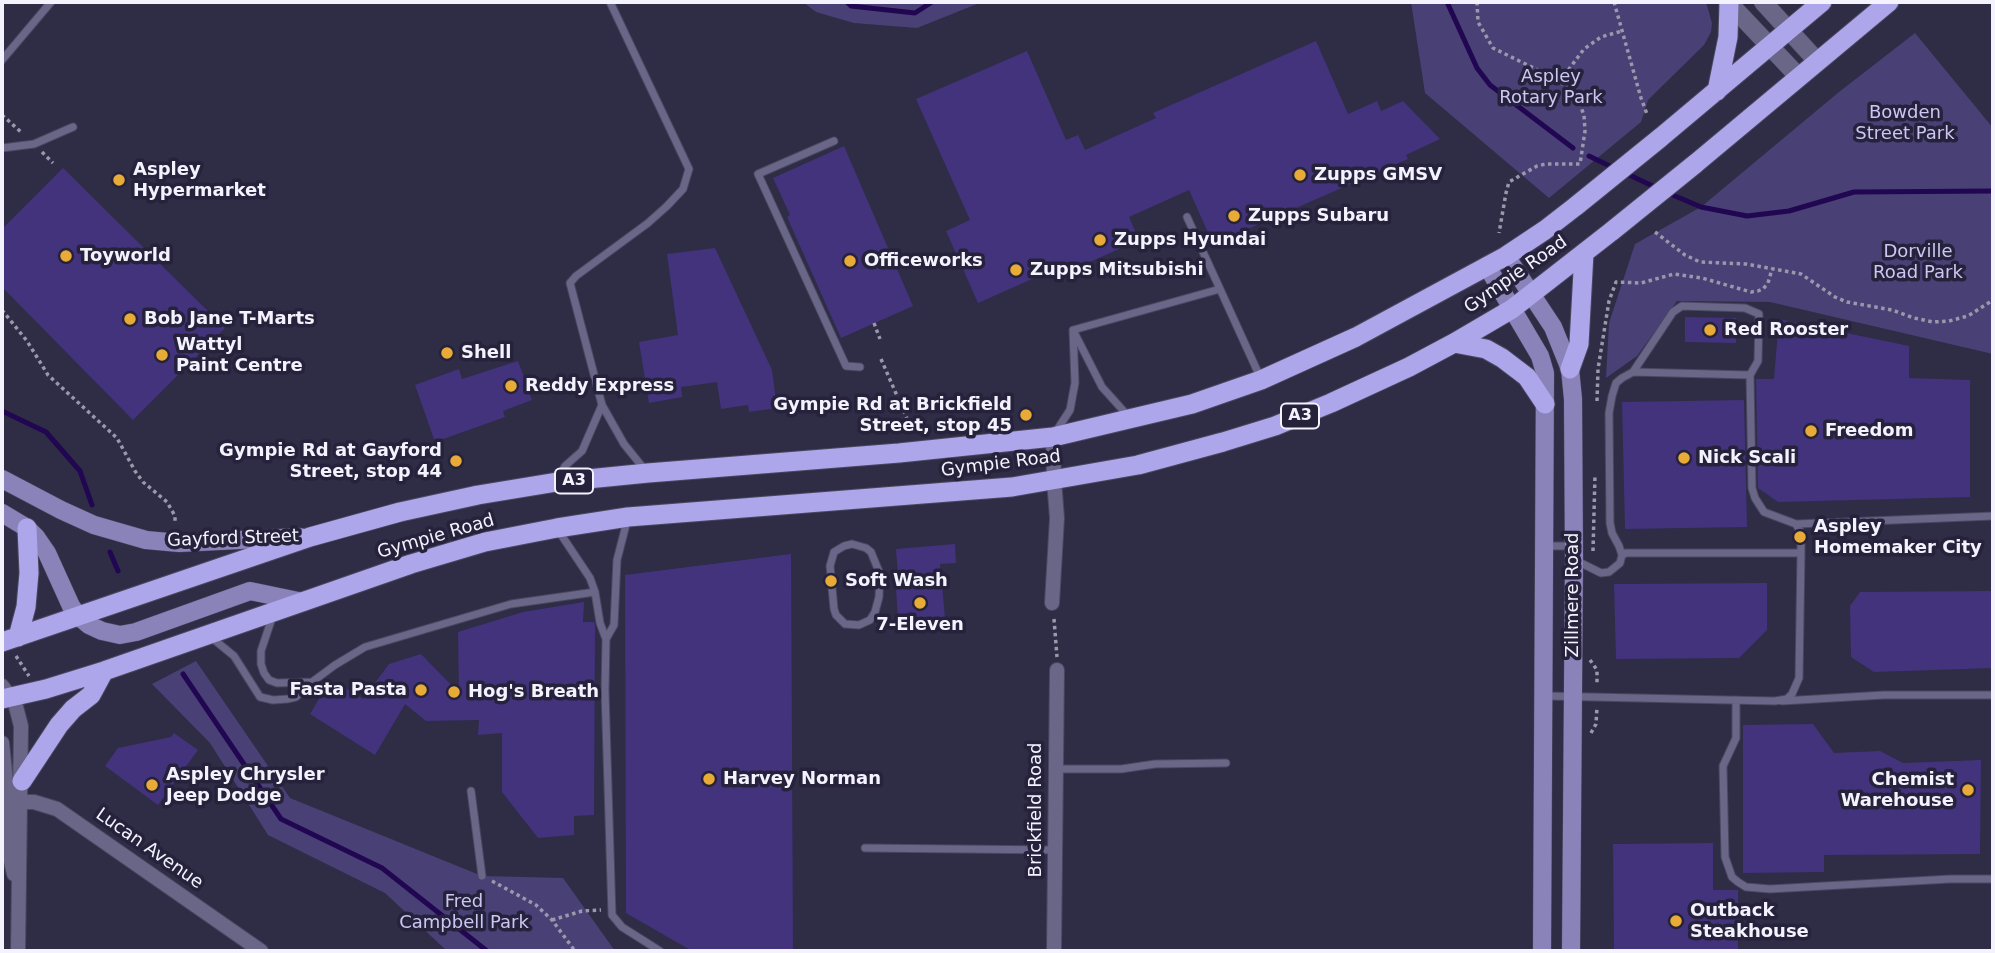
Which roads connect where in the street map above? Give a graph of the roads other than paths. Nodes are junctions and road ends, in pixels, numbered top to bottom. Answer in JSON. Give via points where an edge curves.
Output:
{"nodes":[{"id":1,"x":51,"y":2,"type":"edge"},
{"id":2,"x":610,"y":2,"type":"edge"},
{"id":3,"x":1729,"y":2,"type":"edge"},
{"id":4,"x":1763,"y":2,"type":"edge"},
{"id":5,"x":1822,"y":2,"type":"edge"},
{"id":6,"x":1888,"y":2,"type":"edge"},
{"id":7,"x":1788,"y":30,"type":"junction"},
{"id":8,"x":1771,"y":46,"type":"junction"},
{"id":9,"x":2,"y":60,"type":"edge"},
{"id":10,"x":1817,"y":61,"type":"junction"},
{"id":11,"x":1798,"y":76,"type":"junction"},
{"id":12,"x":1717,"y":91,"type":"junction"},
{"id":13,"x":73,"y":127,"type":"dead end"},
{"id":14,"x":834,"y":141,"type":"dead end"},
{"id":15,"x":2,"y":148,"type":"edge"},
{"id":16,"x":1187,"y":217,"type":"dead end"},
{"id":17,"x":1584,"y":253,"type":"junction"},
{"id":18,"x":1506,"y":256,"type":"junction"},
{"id":19,"x":1486,"y":266,"type":"junction"},
{"id":20,"x":1220,"y":289,"type":"junction"},
{"id":21,"x":1532,"y":294,"type":"junction"},
{"id":22,"x":1511,"y":309,"type":"junction"},
{"id":23,"x":1073,"y":330,"type":"junction"},
{"id":24,"x":1454,"y":343,"type":"junction"},
{"id":25,"x":860,"y":367,"type":"dead end"},
{"id":26,"x":1570,"y":369,"type":"junction"},
{"id":27,"x":1633,"y":372,"type":"junction"},
{"id":28,"x":1750,"y":375,"type":"junction"},
{"id":29,"x":1261,"y":380,"type":"junction"},
{"id":30,"x":1545,"y":404,"type":"junction"},
{"id":31,"x":601,"y":405,"type":"junction"},
{"id":32,"x":1131,"y":419,"type":"junction"},
{"id":33,"x":1053,"y":437,"type":"junction"},
{"id":34,"x":648,"y":473,"type":"junction"},
{"id":35,"x":2,"y":479,"type":"edge"},
{"id":36,"x":1054,"y":480,"type":"junction"},
{"id":37,"x":557,"y":482,"type":"junction"},
{"id":38,"x":2,"y":513,"type":"edge"},
{"id":39,"x":1993,"y":516,"type":"edge"},
{"id":40,"x":628,"y":517,"type":"junction"},
{"id":41,"x":1796,"y":524,"type":"junction"},
{"id":42,"x":27,"y":528,"type":"junction"},
{"id":43,"x":556,"y":528,"type":"junction"},
{"id":44,"x":310,"y":537,"type":"junction"},
{"id":45,"x":1545,"y":546,"type":"junction"},
{"id":46,"x":1574,"y":553,"type":"junction"},
{"id":47,"x":1801,"y":553,"type":"junction"},
{"id":48,"x":1622,"y":555,"type":"junction"},
{"id":49,"x":880,"y":574,"type":"joint"},
{"id":50,"x":595,"y":592,"type":"junction"},
{"id":51,"x":303,"y":602,"type":"junction"},
{"id":52,"x":1052,"y":603,"type":"road end"},
{"id":53,"x":274,"y":611,"type":"junction"},
{"id":54,"x":78,"y":616,"type":"junction"},
{"id":55,"x":208,"y":635,"type":"junction"},
{"id":56,"x":606,"y":639,"type":"junction"},
{"id":57,"x":12,"y":644,"type":"edge"},
{"id":58,"x":1057,"y":670,"type":"road end"},
{"id":59,"x":104,"y":671,"type":"junction"},
{"id":60,"x":312,"y":682,"type":"junction"},
{"id":61,"x":5,"y":694,"type":"edge"},
{"id":62,"x":1993,"y":695,"type":"edge"},
{"id":63,"x":1543,"y":696,"type":"junction"},
{"id":64,"x":1573,"y":696,"type":"junction"},
{"id":65,"x":1736,"y":700,"type":"junction"},
{"id":66,"x":1775,"y":701,"type":"junction"},
{"id":67,"x":2,"y":743,"type":"edge"},
{"id":68,"x":1226,"y":763,"type":"dead end"},
{"id":69,"x":1056,"y":769,"type":"junction"},
{"id":70,"x":22,"y":781,"type":"junction"},
{"id":71,"x":471,"y":791,"type":"dead end"},
{"id":72,"x":22,"y":801,"type":"junction"},
{"id":73,"x":6,"y":802,"type":"junction"},
{"id":74,"x":865,"y":848,"type":"dead end"},
{"id":75,"x":1055,"y":850,"type":"junction"},
{"id":76,"x":482,"y":876,"type":"road end"},
{"id":77,"x":1993,"y":879,"type":"edge"},
{"id":78,"x":19,"y":892,"type":"junction"},
{"id":79,"x":19,"y":951,"type":"edge"},
{"id":80,"x":261,"y":951,"type":"edge"},
{"id":81,"x":660,"y":951,"type":"edge"},
{"id":82,"x":1054,"y":951,"type":"edge"},
{"id":83,"x":1542,"y":951,"type":"edge"},
{"id":84,"x":1570,"y":951,"type":"edge"}],
"edges":[{"from":1,"to":9,"type":"lane"},
{"from":2,"to":31,"type":"lane","via":[[688,169],[683,189],[667,206],[570,283]]},
{"from":3,"to":8,"type":"street"},
{"from":3,"to":12,"type":"highway","via":[[1728,37]]},
{"from":4,"to":7,"type":"street"},
{"from":5,"to":7,"type":"highway","name":"Gympie Road","number":"A3"},
{"from":6,"to":10,"type":"highway","name":"Gympie Road","number":"A3"},
{"from":7,"to":8,"type":"highway","name":"Gympie Road","number":"A3"},
{"from":7,"to":10,"type":"street"},
{"from":8,"to":11,"type":"street"},
{"from":8,"to":12,"type":"highway","name":"Gympie Road","number":"A3"},
{"from":10,"to":11,"type":"highway","name":"Gympie Road","number":"A3"},
{"from":11,"to":17,"type":"highway","name":"Gympie Road","number":"A3","bridge":true},
{"from":12,"to":18,"type":"highway","name":"Gympie Road","number":"A3","bridge":true,"via":[[1576,206]]},
{"from":13,"to":15,"type":"lane","via":[[34,144]]},
{"from":14,"to":25,"type":"lane","via":[[758,174],[846,366]]},
{"from":16,"to":20,"type":"lane"},
{"from":17,"to":21,"type":"highway","name":"Gympie Road","number":"A3"},
{"from":17,"to":26,"type":"highway","via":[[1579,344]]},
{"from":18,"to":19,"type":"highway","name":"Gympie Road","number":"A3"},
{"from":18,"to":21,"type":"main road","name":"Zillmere Road"},
{"from":19,"to":22,"type":"main road","name":"Zillmere Road"},
{"from":19,"to":29,"type":"highway","name":"Gympie Road","number":"A3","via":[[1356,337]]},
{"from":20,"to":23,"type":"lane"},
{"from":20,"to":29,"type":"lane"},
{"from":21,"to":22,"type":"highway","name":"Gympie Road","number":"A3"},
{"from":21,"to":26,"type":"main road","name":"Zillmere Road","via":[[1553,327]]},
{"from":22,"to":24,"type":"highway","name":"Gympie Road","number":"A3"},
{"from":22,"to":30,"type":"main road","name":"Zillmere Road","via":[[1540,356]]},
{"from":23,"to":32,"type":"lane","via":[[1102,387]]},
{"from":23,"to":33,"type":"lane","via":[[1075,383],[1070,410]]},
{"from":24,"to":30,"type":"highway","via":[[1486,349],[1512,365],[1527,377]]},
{"from":24,"to":36,"type":"highway","name":"Gympie Road","number":"A3","via":[[1370,386],[1275,426],[1178,455]]},
{"from":26,"to":46,"type":"main road","name":"Zillmere Road"},
{"from":27,"to":28,"type":"lane"},
{"from":27,"to":28,"type":"lane","via":[[1682,306],[1745,308],[1759,314],[1758,361]]},
{"from":27,"to":48,"type":"lane","via":[[1616,383],[1609,413],[1610,523]]},
{"from":28,"to":41,"type":"lane","via":[[1755,498],[1764,512]]},
{"from":29,"to":32,"type":"highway","name":"Gympie Road","number":"A3"},
{"from":30,"to":45,"type":"main road","name":"Zillmere Road"},
{"from":31,"to":34,"type":"lane"},
{"from":31,"to":37,"type":"lane","via":[[582,451],[565,466]]},
{"from":32,"to":33,"type":"highway","name":"Gympie Road","number":"A3"},
{"from":33,"to":34,"type":"highway","name":"Gympie Road","number":"A3"},
{"from":33,"to":36,"type":"street"},
{"from":34,"to":37,"type":"highway","name":"Gympie Road","number":"A3"},
{"from":35,"to":44,"type":"main road","name":"Gayford Street","via":[[93,525],[146,540],[178,543]]},
{"from":36,"to":40,"type":"highway","name":"Gympie Road","number":"A3"},
{"from":36,"to":52,"type":"street","via":[[1057,527]]},
{"from":37,"to":44,"type":"highway","name":"Gympie Road","number":"A3","via":[[478,495]]},
{"from":38,"to":42,"type":"main road"},
{"from":39,"to":41,"type":"lane"},
{"from":40,"to":43,"type":"highway","name":"Gympie Road","number":"A3"},
{"from":40,"to":56,"type":"lane","via":[[617,560],[614,625]]},
{"from":41,"to":47,"type":"lane"},
{"from":42,"to":54,"type":"main road","via":[[47,553]]},
{"from":42,"to":57,"type":"highway","via":[[26,607]]},
{"from":43,"to":50,"type":"lane"},
{"from":43,"to":51,"type":"highway","name":"Gympie Road","number":"A3","via":[[441,554]]},
{"from":44,"to":54,"type":"highway","name":"Gympie Road","number":"A3"},
{"from":45,"to":46,"type":"lane"},
{"from":45,"to":63,"type":"main road","name":"Zillmere Road"},
{"from":46,"to":48,"type":"lane","via":[[1601,573],[1620,563]]},
{"from":46,"to":64,"type":"main road","name":"Zillmere Road"},
{"from":47,"to":48,"type":"lane"},
{"from":47,"to":66,"type":"lane","via":[[1799,678],[1787,699]]},
{"from":49,"to":49,"type":"lane","via":[[880,597],[870,620],[859,625],[840,621],[832,595],[834,552],[852,544],[866,548]]},
{"from":50,"to":56,"type":"lane"},
{"from":50,"to":60,"type":"lane","via":[[511,604],[365,647]]},
{"from":51,"to":53,"type":"highway","name":"Gympie Road","number":"A3"},
{"from":51,"to":54,"type":"main road","via":[[250,591],[120,635],[102,631]]},
{"from":53,"to":55,"type":"highway","name":"Gympie Road","number":"A3"},
{"from":53,"to":60,"type":"lane","via":[[261,651],[264,673],[277,683]]},
{"from":54,"to":57,"type":"highway","name":"Gympie Road","number":"A3"},
{"from":55,"to":59,"type":"highway","name":"Gympie Road","number":"A3"},
{"from":55,"to":60,"type":"lane","via":[[234,656],[260,697],[296,697]]},
{"from":56,"to":81,"type":"lane","via":[[612,915],[622,927]]},
{"from":58,"to":69,"type":"street","name":"Brickfield Road"},
{"from":59,"to":61,"type":"highway","name":"Gympie Road","number":"A3"},
{"from":59,"to":70,"type":"highway","via":[[91,695],[59,725]]},
{"from":61,"to":70,"type":"street","via":[[20,715]]},
{"from":62,"to":66,"type":"lane"},
{"from":63,"to":64,"type":"lane"},
{"from":63,"to":83,"type":"main road","name":"Zillmere Road"},
{"from":64,"to":65,"type":"lane"},
{"from":64,"to":84,"type":"main road","name":"Zillmere Road"},
{"from":65,"to":66,"type":"lane"},
{"from":65,"to":77,"type":"lane","via":[[1736,738],[1723,766],[1724,857],[1738,883],[1770,889]]},
{"from":67,"to":73,"type":"street"},
{"from":68,"to":69,"type":"lane"},
{"from":69,"to":75,"type":"street","name":"Brickfield Road"},
{"from":70,"to":72,"type":"street"},
{"from":71,"to":76,"type":"lane"},
{"from":72,"to":73,"type":"street","name":"Lucan Avenue"},
{"from":72,"to":78,"type":"street"},
{"from":72,"to":80,"type":"street","name":"Lucan Avenue","via":[[57,809]]},
{"from":73,"to":78,"type":"street","via":[[8,848]]},
{"from":74,"to":75,"type":"lane"},
{"from":75,"to":82,"type":"street","name":"Brickfield Road"},
{"from":78,"to":79,"type":"street"}]}
